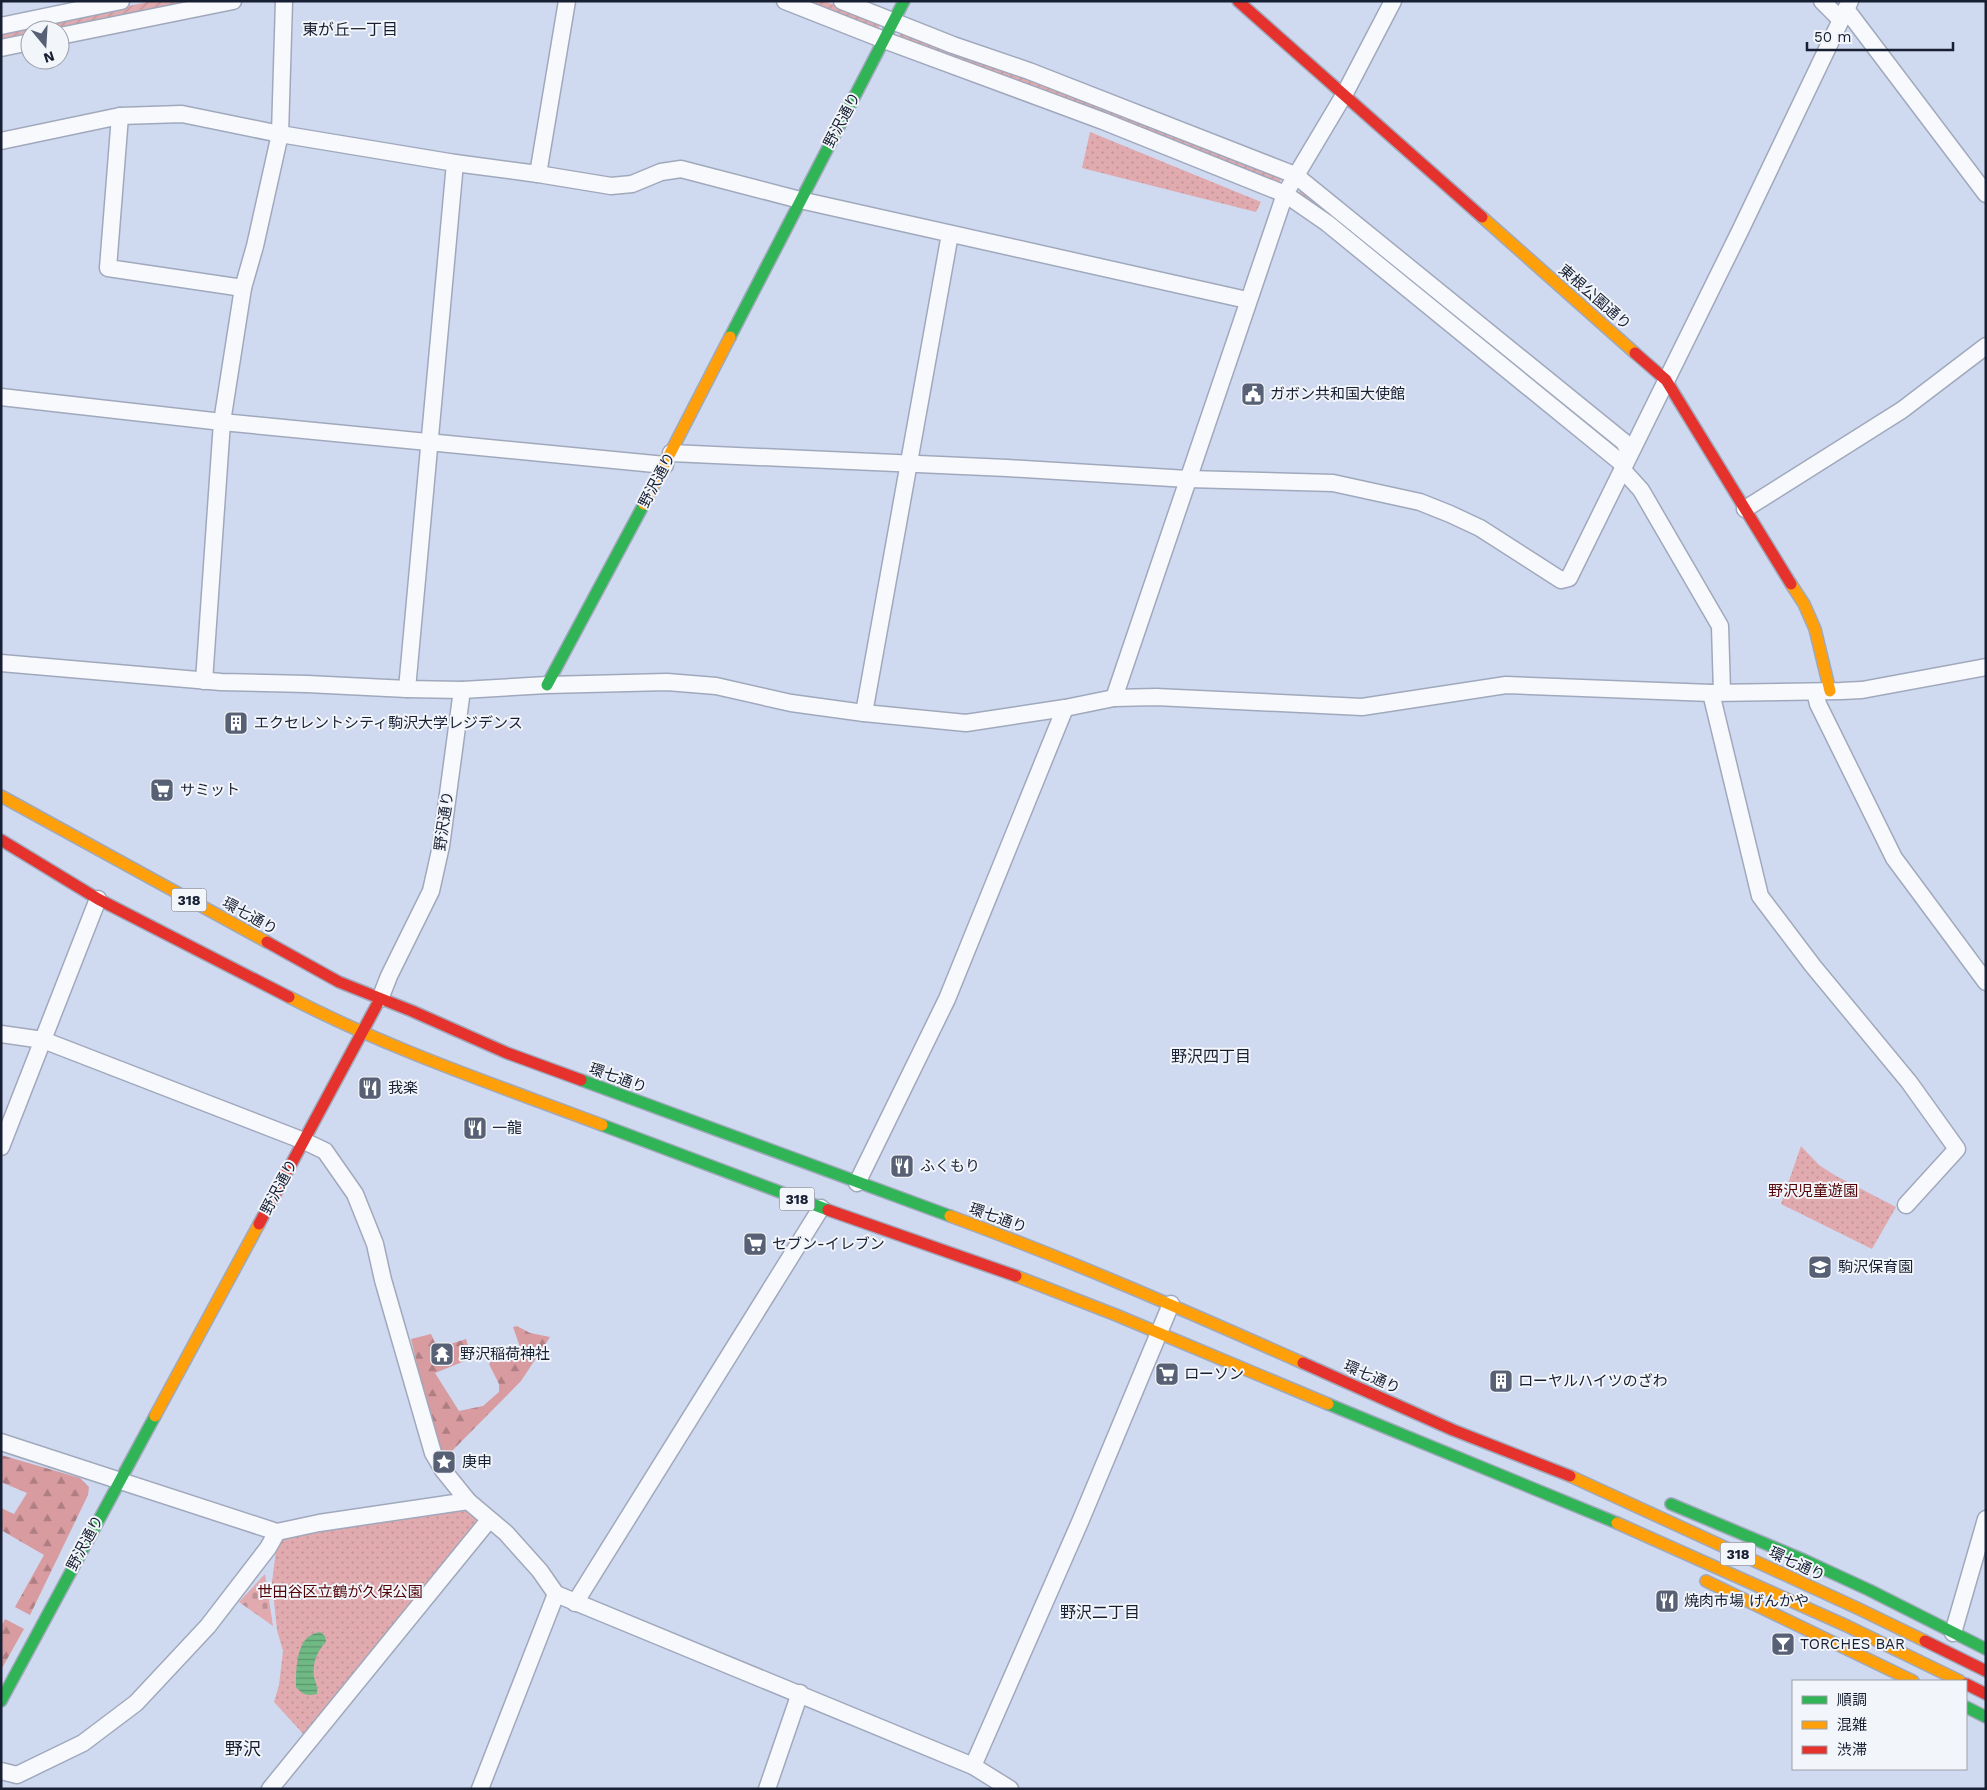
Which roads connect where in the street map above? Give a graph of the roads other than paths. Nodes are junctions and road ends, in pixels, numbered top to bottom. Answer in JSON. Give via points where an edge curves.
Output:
{"nodes":[{"id":1,"x":121,"y":1,"type":"edge"},
{"id":2,"x":233,"y":1,"type":"edge"},
{"id":3,"x":284,"y":1,"type":"edge"},
{"id":4,"x":567,"y":1,"type":"edge"},
{"id":5,"x":785,"y":1,"type":"edge"},
{"id":6,"x":842,"y":1,"type":"edge"},
{"id":7,"x":904,"y":1,"type":"edge"},
{"id":8,"x":1238,"y":1,"type":"edge"},
{"id":9,"x":1393,"y":1,"type":"edge"},
{"id":10,"x":1822,"y":1,"type":"edge"},
{"id":11,"x":1846,"y":10,"type":"edge"},
{"id":12,"x":893,"y":22,"type":"junction"},
{"id":13,"x":1,"y":26,"type":"edge"},
{"id":14,"x":70,"y":34,"type":"edge"},
{"id":15,"x":884,"y":40,"type":"junction"},
{"id":16,"x":20,"y":44,"type":"edge"},
{"id":17,"x":1,"y":48,"type":"edge"},
{"id":18,"x":1344,"y":95,"type":"junction"},
{"id":19,"x":120,"y":116,"type":"junction"},
{"id":20,"x":280,"y":134,"type":"junction"},
{"id":21,"x":1,"y":142,"type":"edge"},
{"id":22,"x":455,"y":163,"type":"junction"},
{"id":23,"x":538,"y":174,"type":"junction"},
{"id":24,"x":1295,"y":175,"type":"junction"},
{"id":25,"x":1285,"y":194,"type":"junction"},
{"id":26,"x":1986,"y":194,"type":"edge"},
{"id":27,"x":800,"y":200,"type":"junction"},
{"id":28,"x":950,"y":234,"type":"junction"},
{"id":29,"x":243,"y":288,"type":"junction"},
{"id":30,"x":1247,"y":300,"type":"junction"},
{"id":31,"x":1986,"y":346,"type":"edge"},
{"id":32,"x":1666,"y":380,"type":"junction"},
{"id":33,"x":1,"y":397,"type":"edge"},
{"id":34,"x":222,"y":422,"type":"junction"},
{"id":35,"x":430,"y":441,"type":"junction"},
{"id":36,"x":668,"y":459,"type":"junction"},
{"id":37,"x":1625,"y":462,"type":"junction"},
{"id":38,"x":908,"y":463,"type":"junction"},
{"id":39,"x":1188,"y":479,"type":"junction"},
{"id":40,"x":1745,"y":509,"type":"junction"},
{"id":41,"x":1,"y":664,"type":"edge"},
{"id":42,"x":1986,"y":667,"type":"edge"},
{"id":43,"x":204,"y":680,"type":"junction"},
{"id":44,"x":547,"y":685,"type":"junction"},
{"id":45,"x":407,"y":689,"type":"junction"},
{"id":46,"x":462,"y":690,"type":"junction"},
{"id":47,"x":1822,"y":691,"type":"junction"},
{"id":48,"x":1716,"y":692,"type":"junction"},
{"id":49,"x":1114,"y":698,"type":"junction"},
{"id":50,"x":1065,"y":708,"type":"junction"},
{"id":51,"x":864,"y":712,"type":"junction"},
{"id":52,"x":1,"y":796,"type":"edge"},
{"id":53,"x":1,"y":840,"type":"edge"},
{"id":54,"x":98,"y":899,"type":"junction"},
{"id":55,"x":1986,"y":982,"type":"edge"},
{"id":56,"x":380,"y":999,"type":"junction"},
{"id":57,"x":362,"y":1033,"type":"junction"},
{"id":58,"x":1,"y":1034,"type":"edge"},
{"id":59,"x":44,"y":1040,"type":"junction"},
{"id":60,"x":304,"y":1141,"type":"junction"},
{"id":61,"x":1,"y":1147,"type":"edge"},
{"id":62,"x":858,"y":1183,"type":"junction"},
{"id":63,"x":1906,"y":1205,"type":"dead end"},
{"id":64,"x":821,"y":1208,"type":"junction"},
{"id":65,"x":1171,"y":1304,"type":"junction"},
{"id":66,"x":1158,"y":1333,"type":"junction"},
{"id":67,"x":1,"y":1442,"type":"edge"},
{"id":68,"x":118,"y":1480,"type":"junction"},
{"id":69,"x":1647,"y":1498,"type":"dead end"},
{"id":70,"x":1619,"y":1499,"type":"junction"},
{"id":71,"x":468,"y":1501,"type":"junction"},
{"id":72,"x":1664,"y":1501,"type":"dead end"},
{"id":73,"x":1986,"y":1519,"type":"edge"},
{"id":74,"x":490,"y":1520,"type":"junction"},
{"id":75,"x":1610,"y":1520,"type":"junction"},
{"id":76,"x":277,"y":1532,"type":"junction"},
{"id":77,"x":1628,"y":1540,"type":"dead end"},
{"id":78,"x":1696,"y":1576,"type":"dead end"},
{"id":79,"x":556,"y":1594,"type":"junction"},
{"id":80,"x":575,"y":1602,"type":"junction"},
{"id":81,"x":1953,"y":1633,"type":"junction"},
{"id":82,"x":1986,"y":1649,"type":"edge"},
{"id":83,"x":1986,"y":1671,"type":"edge"},
{"id":84,"x":1911,"y":1680,"type":"edge"},
{"id":85,"x":1958,"y":1680,"type":"edge"},
{"id":86,"x":1967,"y":1684,"type":"edge"},
{"id":87,"x":800,"y":1693,"type":"junction"},
{"id":88,"x":1986,"y":1694,"type":"edge"},
{"id":89,"x":1,"y":1701,"type":"edge"},
{"id":90,"x":1967,"y":1707,"type":"edge"},
{"id":91,"x":1986,"y":1716,"type":"edge"},
{"id":92,"x":973,"y":1766,"type":"junction"},
{"id":93,"x":1,"y":1771,"type":"edge"},
{"id":94,"x":270,"y":1789,"type":"edge"},
{"id":95,"x":480,"y":1789,"type":"edge"},
{"id":96,"x":767,"y":1789,"type":"edge"},
{"id":97,"x":1010,"y":1789,"type":"edge"}],
"edges":[{"from":1,"to":13,"type":"street"},
{"from":2,"to":14,"type":"street"},
{"from":3,"to":20,"type":"street"},
{"from":4,"to":23,"type":"street"},
{"from":5,"to":15,"type":"street"},
{"from":6,"to":12,"type":"street"},
{"from":7,"to":12,"type":"main road","name":"野沢通り"},
{"from":8,"to":18,"type":"main road","name":"東根公園通り"},
{"from":9,"to":18,"type":"street"},
{"from":10,"to":11,"type":"street"},
{"from":11,"to":26,"type":"street"},
{"from":11,"to":32,"type":"street"},
{"from":12,"to":15,"type":"main road","name":"野沢通り"},
{"from":12,"to":24,"type":"street","via":[[1029,71]]},
{"from":15,"to":25,"type":"street","via":[[1103,121]]},
{"from":15,"to":27,"type":"main road","name":"野沢通り"},
{"from":16,"to":17,"type":"street"},
{"from":18,"to":24,"type":"street"},
{"from":18,"to":32,"type":"main road","name":"東根公園通り"},
{"from":19,"to":20,"type":"street","via":[[182,114]]},
{"from":19,"to":21,"type":"street"},
{"from":19,"to":29,"type":"street","via":[[108,268]]},
{"from":20,"to":22,"type":"street"},
{"from":20,"to":29,"type":"street"},
{"from":22,"to":23,"type":"street"},
{"from":22,"to":35,"type":"street"},
{"from":23,"to":27,"type":"street","via":[[611,186],[632,184],[661,172],[681,169]]},
{"from":24,"to":25,"type":"street"},
{"from":24,"to":37,"type":"street","via":[[1624,442]]},
{"from":25,"to":30,"type":"street"},
{"from":25,"to":37,"type":"street","via":[[1327,223]]},
{"from":27,"to":28,"type":"street"},
{"from":27,"to":36,"type":"main road","name":"野沢通り"},
{"from":28,"to":30,"type":"street"},
{"from":28,"to":38,"type":"street"},
{"from":29,"to":34,"type":"street"},
{"from":30,"to":39,"type":"street"},
{"from":31,"to":40,"type":"street","via":[[1902,410]]},
{"from":32,"to":37,"type":"street"},
{"from":32,"to":40,"type":"main road","name":"東根公園通り"},
{"from":33,"to":34,"type":"street"},
{"from":34,"to":35,"type":"street"},
{"from":34,"to":43,"type":"street"},
{"from":35,"to":36,"type":"street"},
{"from":35,"to":45,"type":"street"},
{"from":36,"to":38,"type":"street"},
{"from":36,"to":44,"type":"main road","name":"野沢通り"},
{"from":37,"to":39,"type":"street","via":[[1568,578],[1561,580],[1480,528],[1420,502],[1333,483]]},
{"from":37,"to":48,"type":"street","via":[[1720,626]]},
{"from":38,"to":39,"type":"street"},
{"from":38,"to":51,"type":"street"},
{"from":39,"to":49,"type":"street"},
{"from":40,"to":47,"type":"main road","name":"東根公園通り","via":[[1804,604],[1815,629]]},
{"from":41,"to":43,"type":"street"},
{"from":42,"to":47,"type":"street","via":[[1862,690]]},
{"from":43,"to":45,"type":"street"},
{"from":44,"to":46,"type":"street"},
{"from":44,"to":51,"type":"street","via":[[667,682],[716,686],[791,703]]},
{"from":45,"to":46,"type":"street"},
{"from":46,"to":56,"type":"street","name":"野沢通り","via":[[441,846],[431,891]]},
{"from":47,"to":48,"type":"street"},
{"from":47,"to":55,"type":"street","via":[[1818,704],[1894,858]]},
{"from":48,"to":49,"type":"street","via":[[1506,685],[1362,707],[1156,697]]},
{"from":48,"to":63,"type":"street","via":[[1760,896],[1909,1082],[1957,1149]]},
{"from":49,"to":50,"type":"street"},
{"from":50,"to":51,"type":"street","via":[[966,723]]},
{"from":50,"to":62,"type":"street","via":[[947,999]]},
{"from":52,"to":56,"type":"main road","name":"環七通り","number":"318","via":[[339,982]]},
{"from":53,"to":54,"type":"main road","number":"318"},
{"from":54,"to":57,"type":"main road","number":"318"},
{"from":54,"to":59,"type":"street"},
{"from":56,"to":57,"type":"main road","name":"野沢通り"},
{"from":56,"to":62,"type":"main road","name":"環七通り","number":"318","via":[[507,1053]]},
{"from":57,"to":60,"type":"main road","name":"野沢通り"},
{"from":57,"to":64,"type":"main road","number":"318","via":[[525,1098]]},
{"from":58,"to":59,"type":"street"},
{"from":59,"to":60,"type":"street"},
{"from":59,"to":61,"type":"street"},
{"from":60,"to":68,"type":"main road","name":"野沢通り"},
{"from":60,"to":71,"type":"street","via":[[325,1151],[355,1194],[375,1244],[433,1453],[442,1470]]},
{"from":62,"to":65,"type":"main road","name":"環七通り","number":"318","via":[[1014,1239]]},
{"from":64,"to":66,"type":"main road","number":"318","via":[[1044,1286]]},
{"from":64,"to":80,"type":"street"},
{"from":65,"to":66,"type":"street"},
{"from":65,"to":70,"type":"main road","name":"環七通り","number":"318","via":[[1453,1430],[1566,1474]]},
{"from":66,"to":75,"type":"main road","number":"318"},
{"from":66,"to":92,"type":"street","via":[[1080,1522]]},
{"from":67,"to":68,"type":"street"},
{"from":68,"to":76,"type":"street"},
{"from":68,"to":89,"type":"main road","name":"野沢通り"},
{"from":69,"to":70,"type":"main road"},
{"from":70,"to":83,"type":"main road","name":"環七通り","number":"318"},
{"from":71,"to":74,"type":"street"},
{"from":71,"to":76,"type":"street"},
{"from":72,"to":81,"type":"main road","via":[[1804,1560]]},
{"from":73,"to":81,"type":"street"},
{"from":74,"to":79,"type":"street","via":[[540,1571]]},
{"from":74,"to":94,"type":"street"},
{"from":75,"to":77,"type":"main road"},
{"from":75,"to":85,"type":"main road","number":"318","via":[[1847,1626]]},
{"from":76,"to":93,"type":"street","via":[[208,1626],[136,1703],[82,1743],[17,1775]]},
{"from":78,"to":84,"type":"main road"},
{"from":79,"to":80,"type":"street"},
{"from":79,"to":95,"type":"street"},
{"from":80,"to":87,"type":"street"},
{"from":81,"to":82,"type":"main road"},
{"from":86,"to":88,"type":"main road"},
{"from":87,"to":92,"type":"street"},
{"from":87,"to":96,"type":"street"},
{"from":90,"to":91,"type":"main road"},
{"from":92,"to":97,"type":"street"}]}
